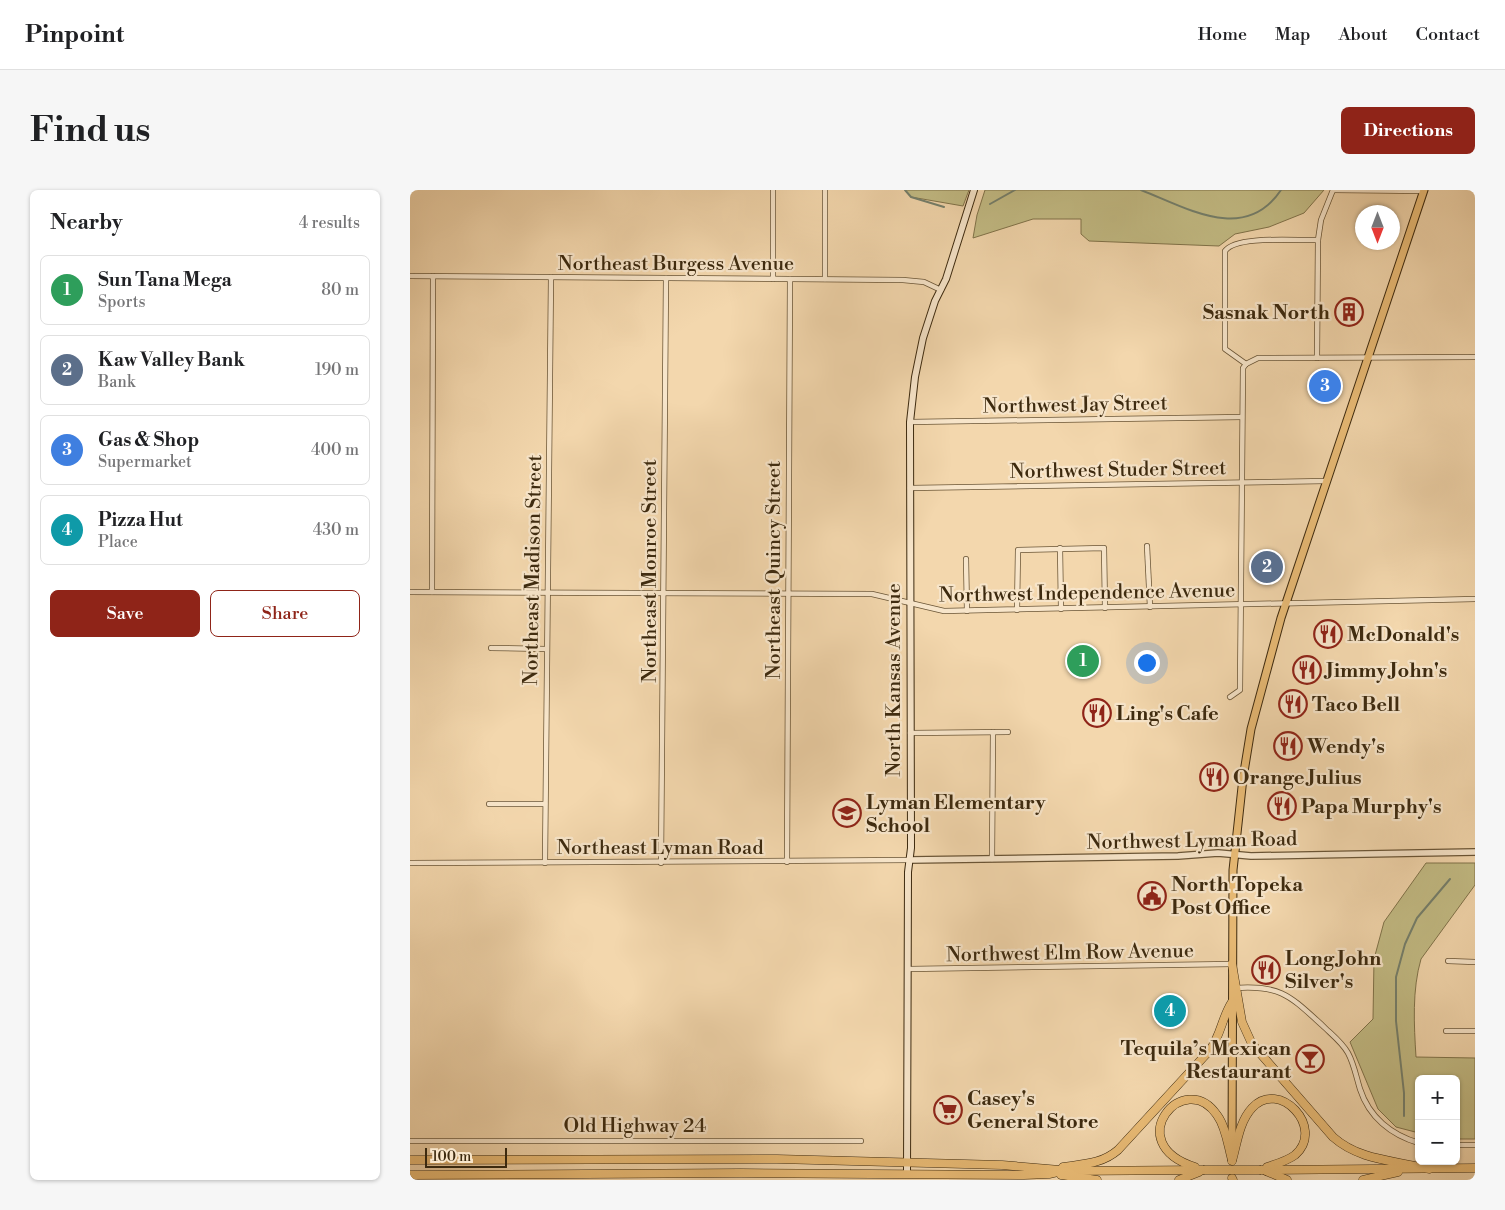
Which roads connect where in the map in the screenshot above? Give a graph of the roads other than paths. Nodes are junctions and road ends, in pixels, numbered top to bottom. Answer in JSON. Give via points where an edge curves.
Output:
{"nodes":[{"id":1,"x":773,"y":190,"type":"edge"},
{"id":2,"x":825,"y":190,"type":"edge"},
{"id":3,"x":974,"y":190,"type":"edge"},
{"id":4,"x":1333,"y":190,"type":"edge"},
{"id":5,"x":1424,"y":191,"type":"edge"},
{"id":6,"x":1318,"y":240,"type":"junction"},
{"id":7,"x":410,"y":276,"type":"edge"},
{"id":8,"x":434,"y":276,"type":"junction"},
{"id":9,"x":551,"y":277,"type":"junction"},
{"id":10,"x":666,"y":278,"type":"junction"},
{"id":11,"x":773,"y":279,"type":"junction"},
{"id":12,"x":790,"y":279,"type":"junction"},
{"id":13,"x":825,"y":279,"type":"junction"},
{"id":14,"x":941,"y":290,"type":"junction"},
{"id":15,"x":1316,"y":358,"type":"junction"},
{"id":16,"x":1368,"y":358,"type":"junction"},
{"id":17,"x":1475,"y":358,"type":"edge"},
{"id":18,"x":1246,"y":364,"type":"junction"},
{"id":19,"x":1242,"y":417,"type":"junction"},
{"id":20,"x":910,"y":422,"type":"junction"},
{"id":21,"x":1326,"y":481,"type":"junction"},
{"id":22,"x":1242,"y":482,"type":"junction"},
{"id":23,"x":910,"y":488,"type":"junction"},
{"id":24,"x":1147,"y":546,"type":"dead end"},
{"id":25,"x":1060,"y":548,"type":"junction"},
{"id":26,"x":966,"y":559,"type":"dead end"},
{"id":27,"x":410,"y":592,"type":"edge"},
{"id":28,"x":432,"y":592,"type":"junction"},
{"id":29,"x":547,"y":593,"type":"junction"},
{"id":30,"x":664,"y":593,"type":"junction"},
{"id":31,"x":788,"y":594,"type":"junction"},
{"id":32,"x":1475,"y":599,"type":"edge"},
{"id":33,"x":910,"y":604,"type":"junction"},
{"id":34,"x":1285,"y":604,"type":"junction"},
{"id":35,"x":1242,"y":605,"type":"junction"},
{"id":36,"x":1150,"y":607,"type":"junction"},
{"id":37,"x":1105,"y":608,"type":"junction"},
{"id":38,"x":1061,"y":609,"type":"junction"},
{"id":39,"x":1017,"y":610,"type":"junction"},
{"id":40,"x":967,"y":611,"type":"junction"},
{"id":41,"x":491,"y":648,"type":"dead end"},
{"id":42,"x":546,"y":649,"type":"junction"},
{"id":43,"x":1230,"y":697,"type":"dead end"},
{"id":44,"x":993,"y":732,"type":"junction"},
{"id":45,"x":1008,"y":732,"type":"dead end"},
{"id":46,"x":910,"y":733,"type":"junction"},
{"id":47,"x":489,"y":804,"type":"dead end"},
{"id":48,"x":545,"y":804,"type":"junction"},
{"id":49,"x":1475,"y":852,"type":"edge"},
{"id":50,"x":1234,"y":855,"type":"junction"},
{"id":51,"x":992,"y":859,"type":"junction"},
{"id":52,"x":910,"y":860,"type":"junction"},
{"id":53,"x":787,"y":862,"type":"junction"},
{"id":54,"x":410,"y":863,"type":"edge"},
{"id":55,"x":545,"y":863,"type":"junction"},
{"id":56,"x":661,"y":863,"type":"junction"},
{"id":57,"x":1448,"y":961,"type":"dead end"},
{"id":58,"x":1475,"y":962,"type":"edge"},
{"id":59,"x":1232,"y":964,"type":"junction"},
{"id":60,"x":909,"y":969,"type":"junction"},
{"id":61,"x":1234,"y":988,"type":"junction"},
{"id":62,"x":1232,"y":1002,"type":"junction"},
{"id":63,"x":1446,"y":1031,"type":"dead end"},
{"id":64,"x":1475,"y":1031,"type":"edge"},
{"id":65,"x":410,"y":1141,"type":"edge"},
{"id":66,"x":861,"y":1141,"type":"dead end"},
{"id":67,"x":1415,"y":1141,"type":"edge"},
{"id":68,"x":1460,"y":1145,"type":"edge"},
{"id":69,"x":1475,"y":1145,"type":"edge"},
{"id":70,"x":410,"y":1160,"type":"edge"},
{"id":71,"x":1232,"y":1162,"type":"junction"},
{"id":72,"x":907,"y":1164,"type":"junction"},
{"id":73,"x":1475,"y":1168,"type":"edge"},
{"id":74,"x":1414,"y":1169,"type":"junction"},
{"id":75,"x":1429,"y":1169,"type":"junction"},
{"id":76,"x":1203,"y":1170,"type":"junction"},
{"id":77,"x":1261,"y":1170,"type":"junction"},
{"id":78,"x":1050,"y":1171,"type":"junction"},
{"id":79,"x":410,"y":1175,"type":"edge"},
{"id":80,"x":907,"y":1177,"type":"edge"},
{"id":81,"x":1036,"y":1180,"type":"edge"},
{"id":82,"x":1097,"y":1180,"type":"edge"},
{"id":83,"x":1179,"y":1180,"type":"edge"},
{"id":84,"x":1232,"y":1180,"type":"edge"},
{"id":85,"x":1287,"y":1180,"type":"edge"},
{"id":86,"x":1363,"y":1180,"type":"edge"}],
"edges":[{"from":1,"to":11,"type":"street"},
{"from":2,"to":13,"type":"street"},
{"from":3,"to":14,"type":"main road","name":"North Kansas Avenue"},
{"from":4,"to":5,"type":"street"},
{"from":4,"to":6,"type":"street","via":[[1321,220]]},
{"from":5,"to":16,"type":"main road"},
{"from":6,"to":15,"type":"street"},
{"from":6,"to":18,"type":"street","via":[[1243,242],[1225,251],[1225,349]]},
{"from":7,"to":8,"type":"street","name":"Northeast Burgess Avenue"},
{"from":8,"to":9,"type":"street","name":"Northeast Burgess Avenue"},
{"from":8,"to":28,"type":"street"},
{"from":9,"to":10,"type":"street","name":"Northeast Burgess Avenue"},
{"from":9,"to":29,"type":"street","name":"Northeast Madison Street"},
{"from":10,"to":11,"type":"street","name":"Northeast Burgess Avenue"},
{"from":10,"to":30,"type":"street","name":"Northeast Monroe Street"},
{"from":11,"to":12,"type":"street","name":"Northeast Burgess Avenue"},
{"from":12,"to":13,"type":"street","name":"Northeast Burgess Avenue"},
{"from":12,"to":31,"type":"street","name":"Northeast Quincy Street"},
{"from":13,"to":14,"type":"street","name":"Northeast Burgess Avenue","via":[[912,280]]},
{"from":14,"to":20,"type":"main road","name":"North Kansas Avenue","via":[[923,338]]},
{"from":15,"to":16,"type":"street"},
{"from":15,"to":18,"type":"street","via":[[1258,358]]},
{"from":16,"to":17,"type":"street"},
{"from":16,"to":21,"type":"main road"},
{"from":18,"to":19,"type":"street","via":[[1243,368]]},
{"from":19,"to":20,"type":"street","name":"Northwest Jay Street"},
{"from":19,"to":22,"type":"street"},
{"from":20,"to":23,"type":"main road","name":"North Kansas Avenue"},
{"from":21,"to":22,"type":"street","name":"Northwest Studer Street"},
{"from":21,"to":34,"type":"main road"},
{"from":22,"to":23,"type":"street","name":"Northwest Studer Street"},
{"from":22,"to":35,"type":"street"},
{"from":23,"to":33,"type":"main road","name":"North Kansas Avenue"},
{"from":24,"to":36,"type":"street"},
{"from":25,"to":37,"type":"street","via":[[1104,548]]},
{"from":25,"to":38,"type":"street"},
{"from":25,"to":39,"type":"street","via":[[1018,550]]},
{"from":26,"to":40,"type":"street"},
{"from":27,"to":28,"type":"street","name":"Northwest Independence Avenue"},
{"from":28,"to":29,"type":"street","name":"Northwest Independence Avenue"},
{"from":29,"to":30,"type":"street","name":"Northwest Independence Avenue"},
{"from":29,"to":42,"type":"street","name":"Northeast Madison Street"},
{"from":30,"to":31,"type":"street","name":"Northwest Independence Avenue"},
{"from":30,"to":56,"type":"street","name":"Northeast Monroe Street"},
{"from":31,"to":33,"type":"street","name":"Northwest Independence Avenue","via":[[872,594]]},
{"from":31,"to":53,"type":"street","name":"Northeast Quincy Street"},
{"from":32,"to":34,"type":"street","name":"Northwest Independence Avenue"},
{"from":33,"to":40,"type":"street","name":"Northwest Independence Avenue","via":[[936,611]]},
{"from":33,"to":46,"type":"main road","name":"North Kansas Avenue"},
{"from":34,"to":35,"type":"street","name":"Northwest Independence Avenue"},
{"from":34,"to":50,"type":"main road","via":[[1251,729]]},
{"from":35,"to":36,"type":"street","name":"Northwest Independence Avenue"},
{"from":35,"to":43,"type":"street","via":[[1240,690]]},
{"from":36,"to":37,"type":"street","name":"Northwest Independence Avenue"},
{"from":37,"to":38,"type":"street","name":"Northwest Independence Avenue"},
{"from":38,"to":39,"type":"street","name":"Northwest Independence Avenue"},
{"from":39,"to":40,"type":"street","name":"Northwest Independence Avenue"},
{"from":41,"to":42,"type":"street"},
{"from":42,"to":48,"type":"street","name":"Northeast Madison Street"},
{"from":44,"to":45,"type":"street"},
{"from":44,"to":46,"type":"street"},
{"from":44,"to":51,"type":"street"},
{"from":46,"to":52,"type":"main road","name":"North Kansas Avenue"},
{"from":47,"to":48,"type":"street"},
{"from":48,"to":55,"type":"street","name":"Northeast Madison Street"},
{"from":49,"to":50,"type":"street","name":"Northwest Lyman Road"},
{"from":50,"to":51,"type":"street","name":"Northwest Lyman Road"},
{"from":50,"to":59,"type":"main road"},
{"from":51,"to":52,"type":"street","name":"Northwest Lyman Road"},
{"from":52,"to":53,"type":"street","name":"Northeast Lyman Road"},
{"from":52,"to":60,"type":"main road","name":"North Kansas Avenue"},
{"from":53,"to":56,"type":"street","name":"Northeast Lyman Road"},
{"from":54,"to":55,"type":"street","name":"Northeast Lyman Road"},
{"from":55,"to":56,"type":"street","name":"Northeast Lyman Road"},
{"from":57,"to":58,"type":"street"},
{"from":59,"to":60,"type":"street","name":"Northwest Elm Row Avenue"},
{"from":59,"to":61,"type":"highway"},
{"from":60,"to":72,"type":"main road","name":"North Kansas Avenue"},
{"from":61,"to":62,"type":"main road"},
{"from":61,"to":67,"type":"street","via":[[1266,987],[1290,997],[1344,1047],[1375,1116],[1393,1132]]},
{"from":61,"to":75,"type":"highway","via":[[1242,1022],[1252,1044],[1333,1136],[1362,1155]]},
{"from":62,"to":71,"type":"main road"},
{"from":62,"to":78,"type":"highway","via":[[1210,1050],[1118,1150],[1109,1158],[1095,1163]]},
{"from":63,"to":64,"type":"street"},
{"from":65,"to":66,"type":"street","name":"Old Highway 24"},
{"from":68,"to":69,"type":"street"},
{"from":70,"to":72,"type":"highway","via":[[712,1159]]},
{"from":71,"to":76,"type":"highway","via":[[1217,1115],[1201,1102],[1176,1103],[1165,1112],[1160,1122],[1160,1136],[1166,1150],[1176,1160]]},
{"from":71,"to":77,"type":"highway","via":[[1244,1121],[1253,1106],[1267,1100],[1286,1102],[1301,1116],[1304,1139],[1294,1155]]},
{"from":71,"to":84,"type":"main road"},
{"from":72,"to":78,"type":"highway"},
{"from":72,"to":80,"type":"main road","name":"North Kansas Avenue"},
{"from":73,"to":75,"type":"highway"},
{"from":74,"to":75,"type":"highway"},
{"from":74,"to":77,"type":"highway"},
{"from":74,"to":86,"type":"highway"},
{"from":76,"to":77,"type":"highway","bridge":true},
{"from":76,"to":78,"type":"highway"},
{"from":76,"to":83,"type":"highway"},
{"from":77,"to":85,"type":"highway"},
{"from":78,"to":80,"type":"highway"},
{"from":78,"to":81,"type":"street"},
{"from":78,"to":82,"type":"highway"},
{"from":79,"to":80,"type":"highway","via":[[722,1173]]}]}
